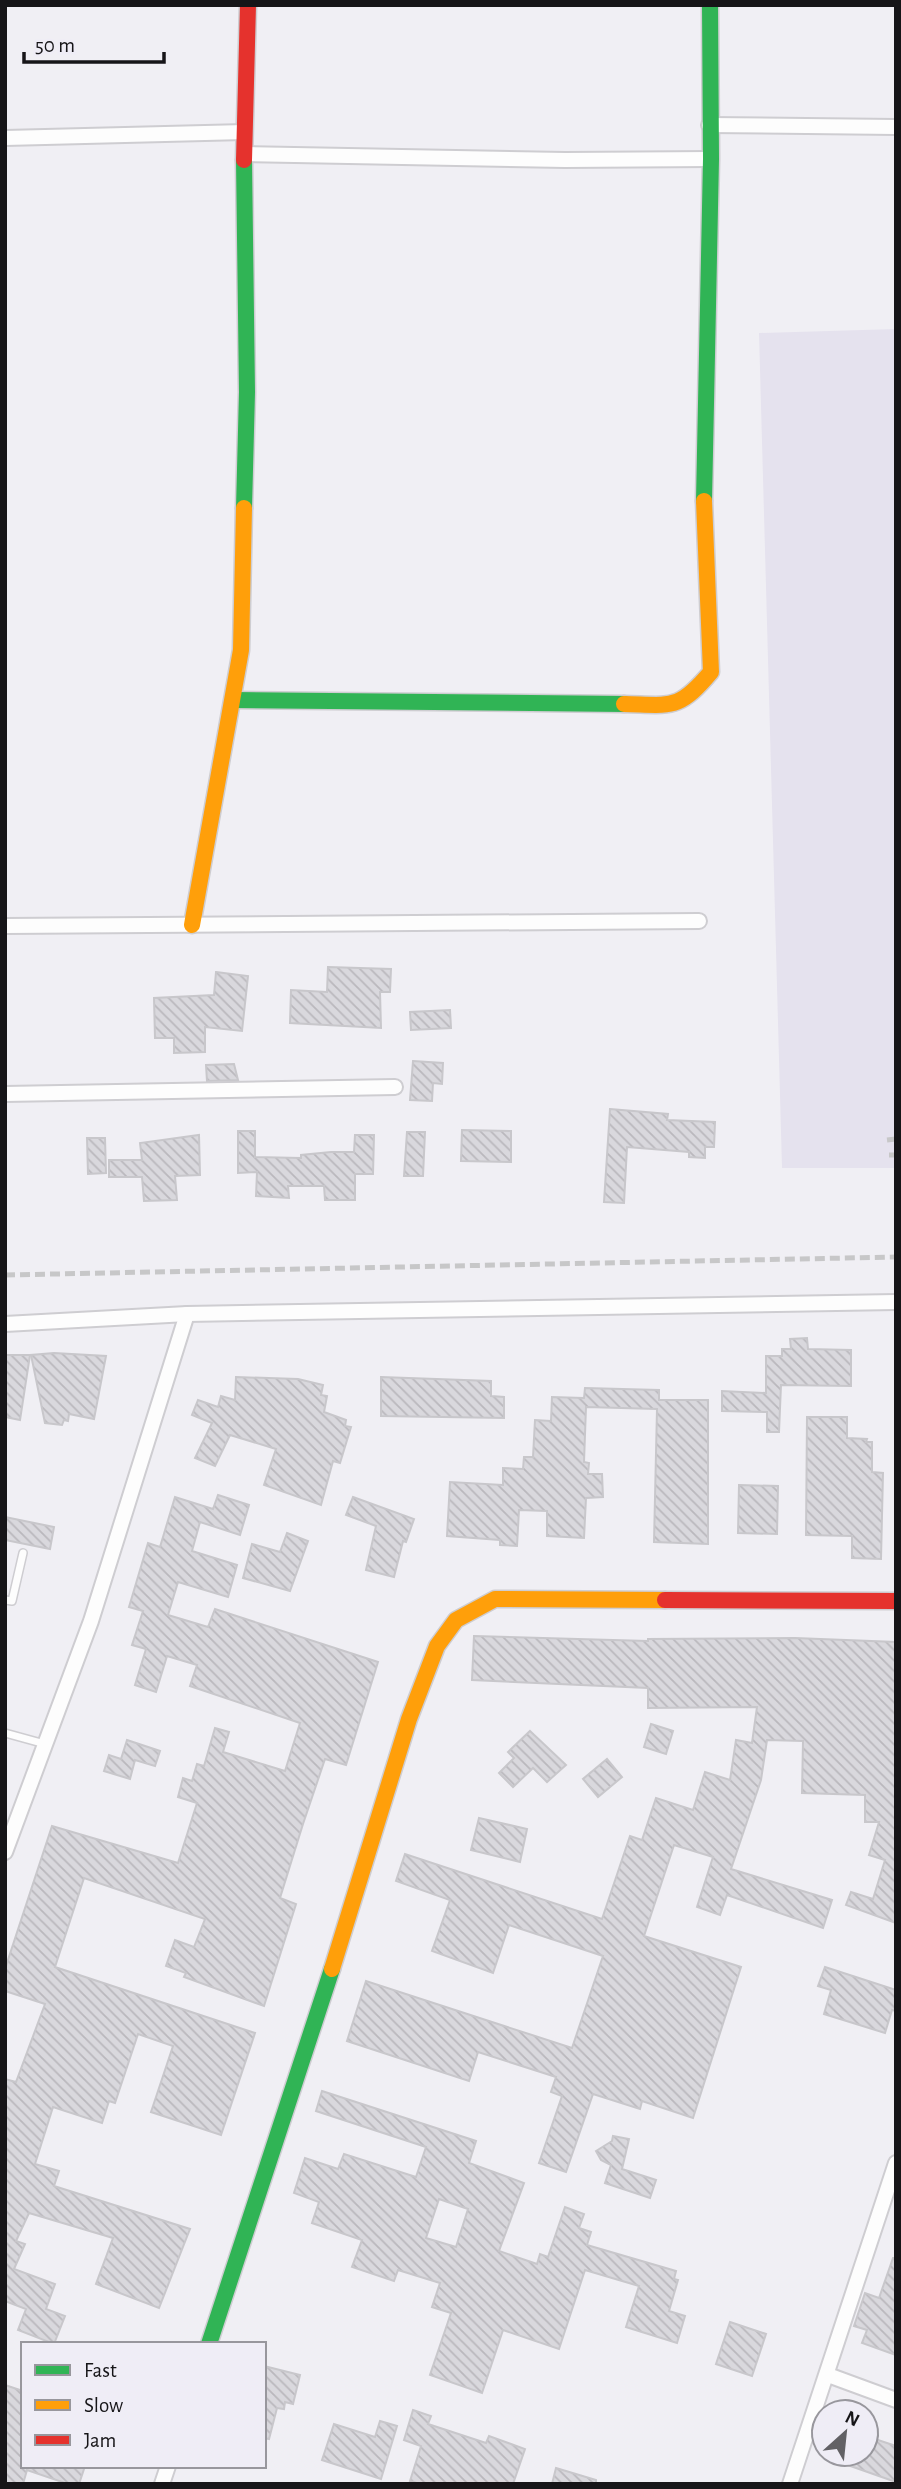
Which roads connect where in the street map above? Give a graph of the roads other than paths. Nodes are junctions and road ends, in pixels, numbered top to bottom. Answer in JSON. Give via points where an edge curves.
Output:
{"nodes":[{"id":1,"x":248,"y":5,"type":"edge"},
{"id":2,"x":709,"y":5,"type":"edge"},
{"id":3,"x":709,"y":125,"type":"junction"},
{"id":4,"x":896,"y":127,"type":"edge"},
{"id":5,"x":245,"y":132,"type":"junction"},
{"id":6,"x":5,"y":138,"type":"edge"},
{"id":7,"x":245,"y":154,"type":"junction"},
{"id":8,"x":711,"y":159,"type":"junction"},
{"id":9,"x":234,"y":700,"type":"junction"},
{"id":10,"x":699,"y":921,"type":"dead end"},
{"id":11,"x":191,"y":925,"type":"junction"},
{"id":12,"x":5,"y":926,"type":"edge"},
{"id":13,"x":396,"y":1087,"type":"dead end"},
{"id":14,"x":5,"y":1094,"type":"edge"},
{"id":15,"x":896,"y":1302,"type":"edge"},
{"id":16,"x":187,"y":1314,"type":"junction"},
{"id":17,"x":5,"y":1324,"type":"edge"},
{"id":18,"x":23,"y":1553,"type":"dead end"},
{"id":19,"x":5,"y":1600,"type":"edge"},
{"id":20,"x":896,"y":1601,"type":"edge"},
{"id":21,"x":5,"y":1733,"type":"edge"},
{"id":22,"x":45,"y":1744,"type":"junction"},
{"id":23,"x":5,"y":1853,"type":"edge"},
{"id":24,"x":896,"y":2163,"type":"edge"},
{"id":25,"x":210,"y":2342,"type":"edge"},
{"id":26,"x":828,"y":2375,"type":"junction"},
{"id":27,"x":896,"y":2400,"type":"edge"},
{"id":28,"x":790,"y":2484,"type":"edge"}],
"edges":[{"from":1,"to":5,"type":"street"},
{"from":2,"to":3,"type":"street"},
{"from":3,"to":4,"type":"street"},
{"from":3,"to":8,"type":"street"},
{"from":5,"to":6,"type":"street"},
{"from":5,"to":7,"type":"street"},
{"from":7,"to":8,"type":"street"},
{"from":7,"to":9,"type":"street","via":[[247,392],[241,650]]},
{"from":8,"to":9,"type":"street","via":[[704,518],[711,671],[695,691],[677,705]]},
{"from":9,"to":11,"type":"street"},
{"from":10,"to":11,"type":"street"},
{"from":11,"to":12,"type":"street"},
{"from":13,"to":14,"type":"street"},
{"from":15,"to":16,"type":"street"},
{"from":16,"to":17,"type":"street"},
{"from":16,"to":22,"type":"street","via":[[91,1621]]},
{"from":18,"to":19,"type":"lane","via":[[12,1601]]},
{"from":20,"to":25,"type":"street","via":[[495,1600],[456,1620],[438,1646],[409,1720],[307,2050]]},
{"from":21,"to":22,"type":"lane"},
{"from":22,"to":23,"type":"street"},
{"from":24,"to":26,"type":"street"},
{"from":26,"to":27,"type":"street"},
{"from":26,"to":28,"type":"street"}]}
